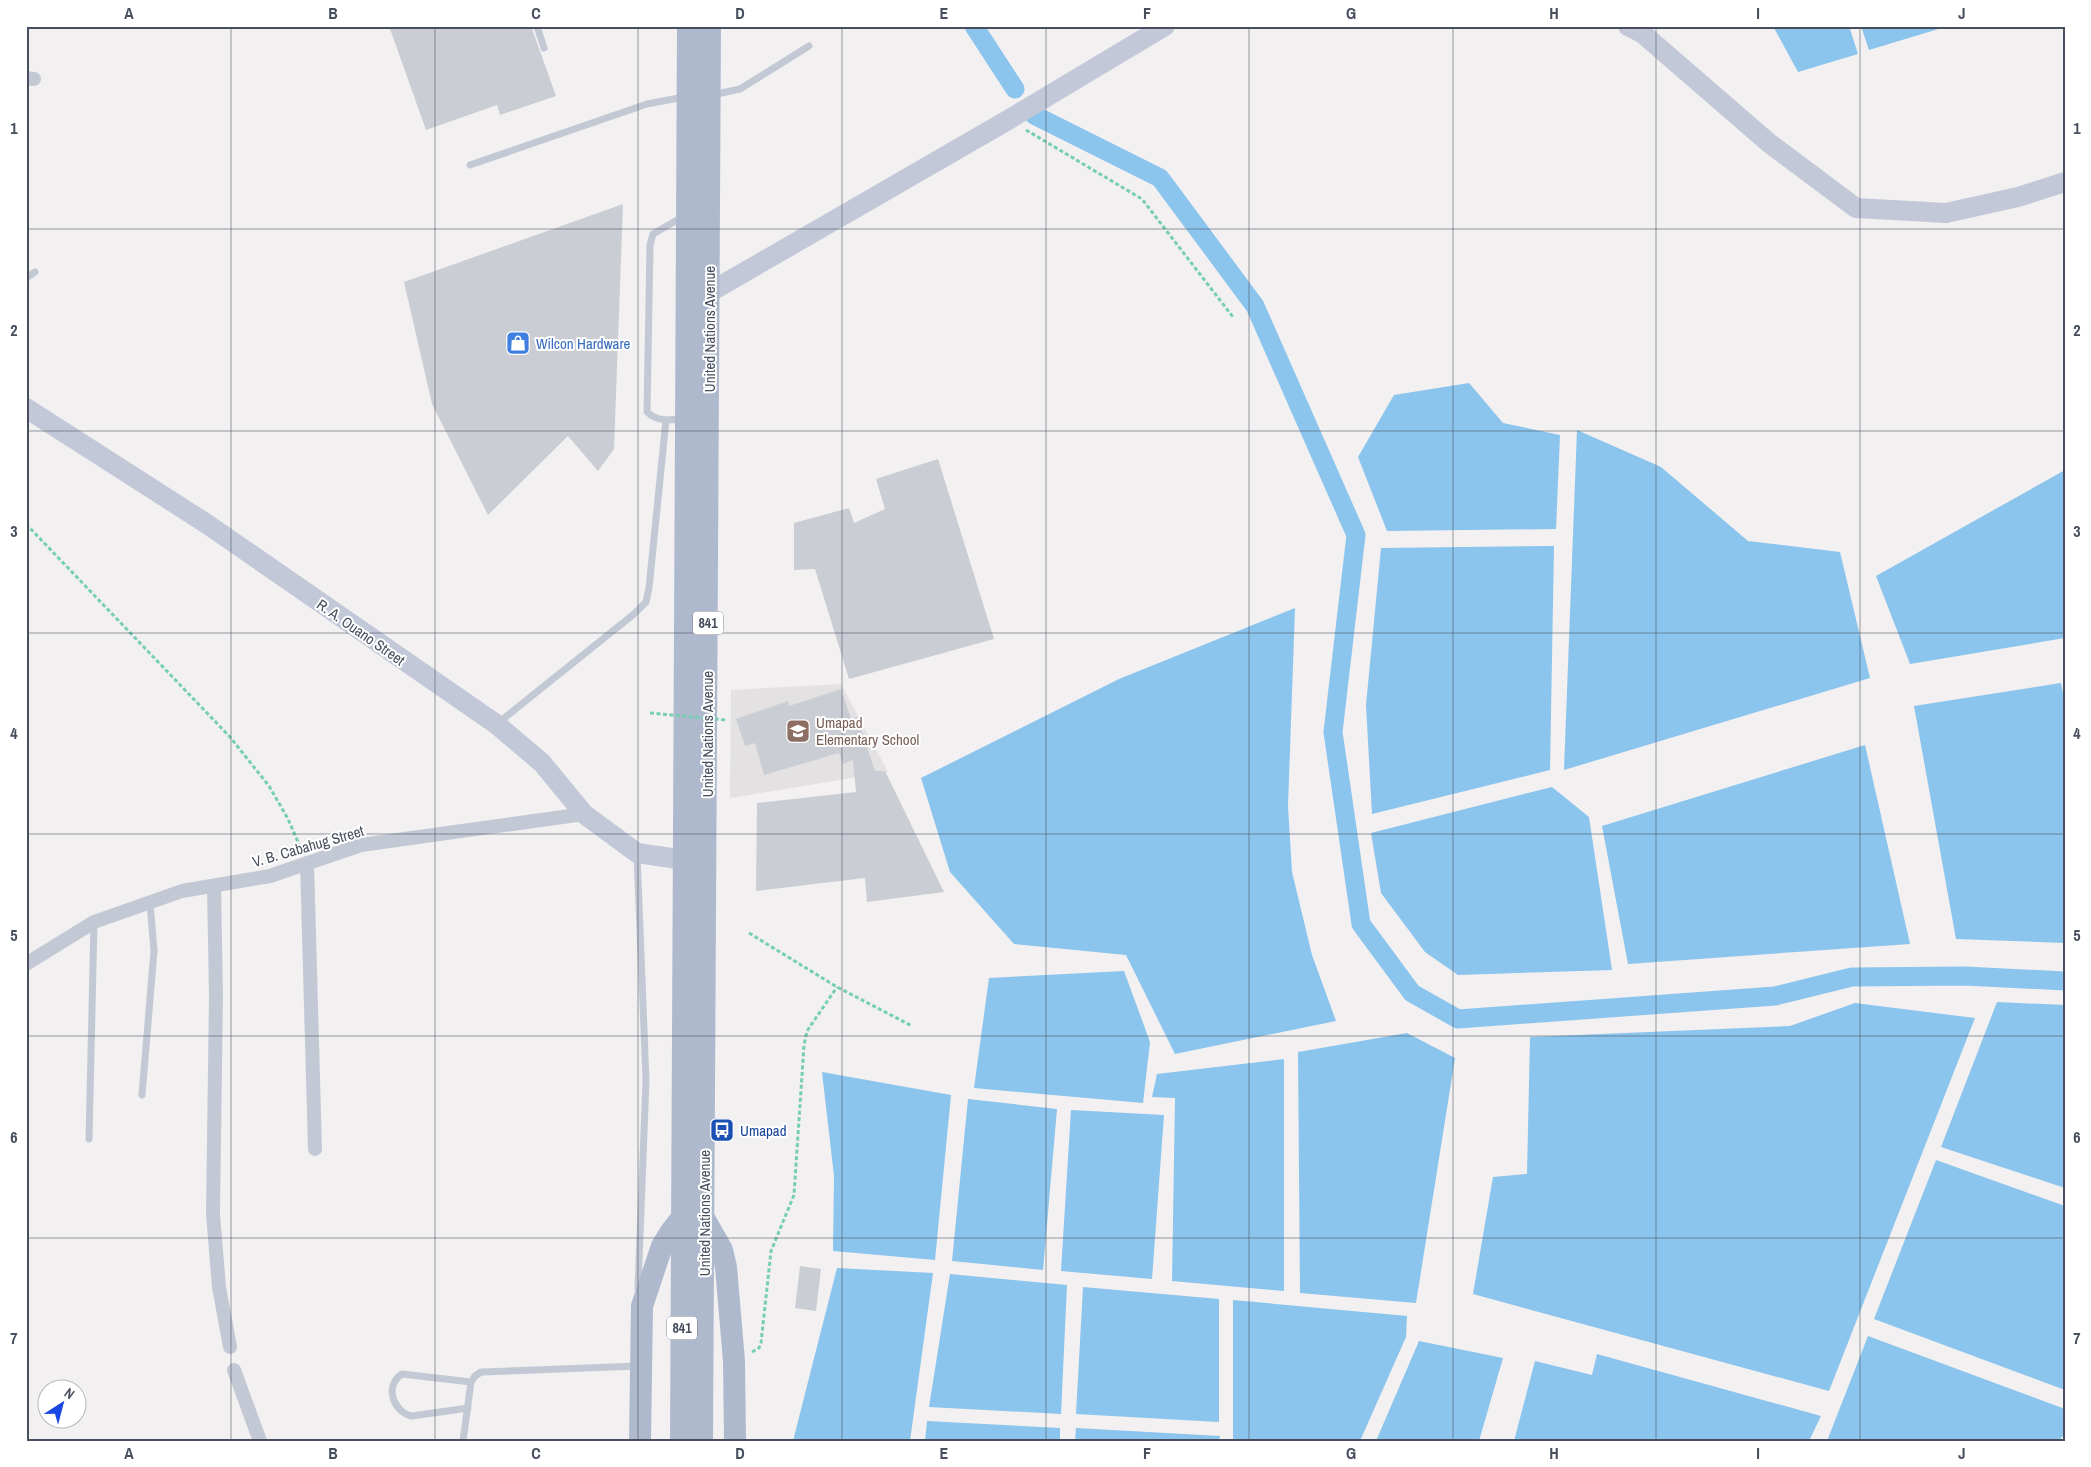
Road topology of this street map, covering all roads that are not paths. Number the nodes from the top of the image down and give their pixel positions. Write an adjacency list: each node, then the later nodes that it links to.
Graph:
1 (538, 26): 7 (lane)
2 (688, 26): 8 (main road, United Nations Avenue / 841)
3 (710, 26): 8 (main road, United Nations Avenue / 841)
4 (1165, 26): 14 (street)
5 (1628, 26): 10 (street)
6 (809, 46): 8 (lane)
7 (544, 48)
8 (700, 96): 9 (lane); 11 (main road, United Nations Avenue / 841); 14 (main road, United Nations Avenue / 841)
9 (470, 165)
10 (2065, 182)
11 (688, 214): 16 (main road, United Nations Avenue / 841); 16 (lane)
12 (35, 272): 13 (lane)
13 (26, 278)
14 (710, 292): 29 (main road, United Nations Avenue / 841)
15 (26, 408): 17 (street, R. A. Ouano Street)
16 (677, 419): 17 (lane); 20 (main road, United Nations Avenue / 841)
17 (496, 724): 18 (street, R. A. Ouano Street)
18 (584, 814): 19 (street, R. A. Ouano Street); 21 (street, V. B. Cabahug Street)
19 (637, 853): 20 (street, R. A. Ouano Street); 30 (lane)
20 (685, 860): 29 (main road, United Nations Avenue / 841)
21 (307, 863): 22 (street, V. B. Cabahug Street); 28 (street)
22 (214, 886): 23 (street, V. B. Cabahug Street); 31 (street)
23 (150, 903): 24 (street, V. B. Cabahug Street); 26 (lane)
24 (94, 922): 25 (street, V. B. Cabahug Street); 27 (lane)
25 (26, 964)
26 (142, 1094)
27 (89, 1139)
28 (315, 1149)
29 (694, 1218): 30 (main road); 39 (main road, United Nations Avenue / 841); 40 (main road, United Nations Avenue / 841); 41 (main road)
30 (642, 1306): 32 (main road)
31 (230, 1347)
32 (640, 1366): 34 (lane); 38 (main road)
33 (234, 1370): 36 (street)
34 (471, 1382): 35 (lane); 35 (lane)
35 (468, 1408): 37 (lane)
36 (260, 1441)
37 (463, 1441)
38 (640, 1441)
39 (681, 1441)
40 (702, 1441)
41 (734, 1441)

